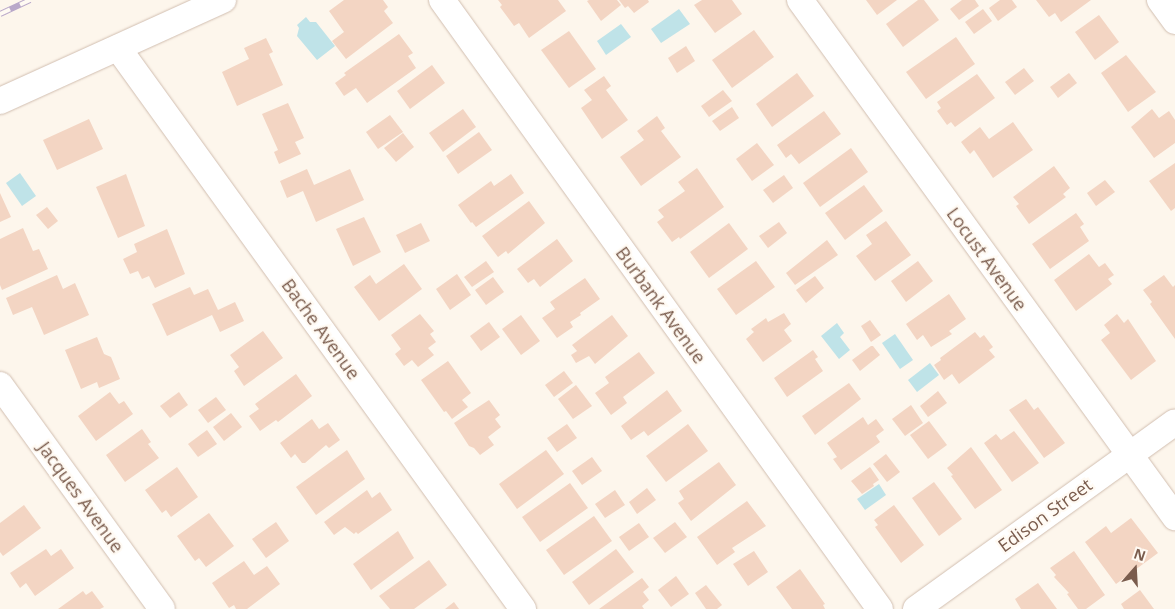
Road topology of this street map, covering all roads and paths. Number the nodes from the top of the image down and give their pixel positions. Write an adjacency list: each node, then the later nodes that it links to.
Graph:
1 (223, 0): 6 (street)
2 (442, 0): 14 (street, Burbank Avenue)
3 (800, 0): 10 (street, Locust Avenue)
4 (1160, 0): 5 (street)
5 (1175, 21)
6 (118, 48): 7 (street); 13 (street, Bache Avenue)
7 (0, 101)
8 (0, 385): 12 (street, Jacques Avenue)
9 (1175, 422): 10 (street, Edison Street)
10 (1129, 454): 11 (street, Locust Avenue); 15 (street, Edison Street)
11 (1175, 517)
12 (162, 609)
13 (523, 609)
14 (880, 609)
15 (916, 609)

